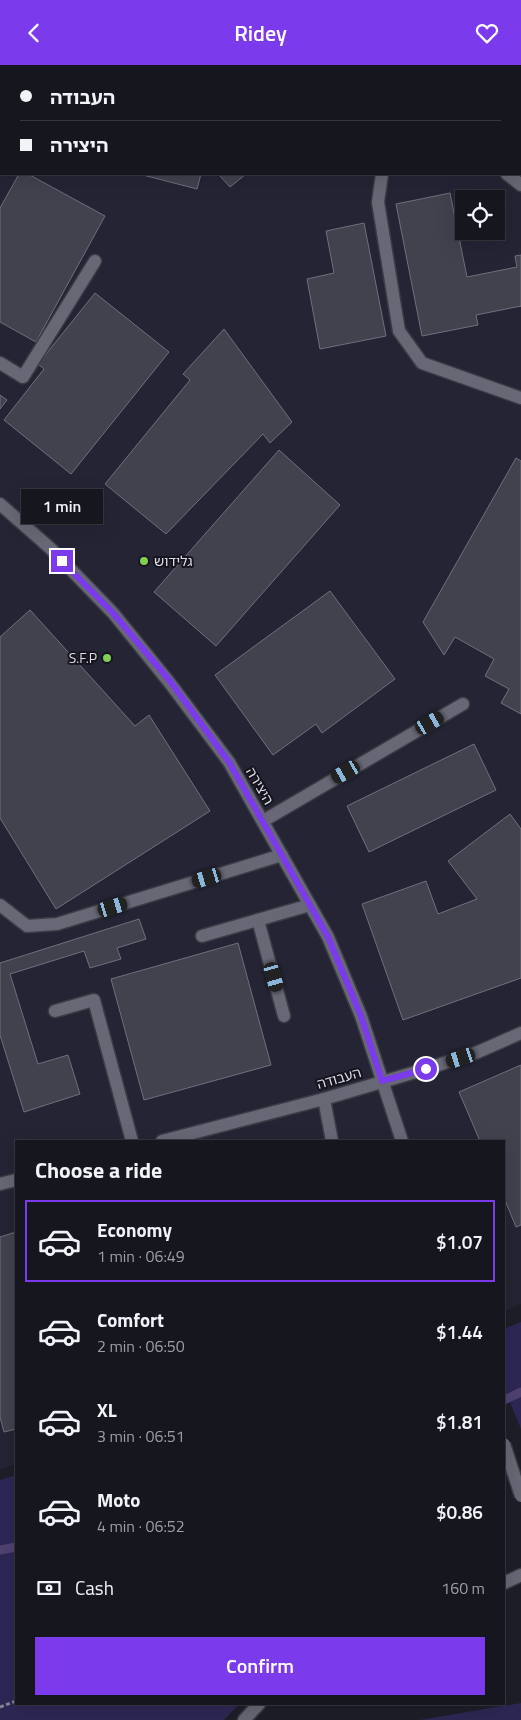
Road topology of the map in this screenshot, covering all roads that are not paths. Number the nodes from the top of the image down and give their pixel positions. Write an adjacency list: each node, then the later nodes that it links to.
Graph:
1 (382, 175): 6 (street)
2 (508, 175): 3 (street)
3 (521, 185)
4 (95, 261): 5 (street)
5 (0, 363)
6 (521, 399)
7 (0, 504): 9 (street, היצירה)
8 (463, 704): 9 (street)
9 (263, 821): 10 (street, היצירה)
10 (282, 855): 11 (street); 12 (street, היצירה)
11 (0, 905)
12 (310, 905): 13 (street); 18 (street, היצירה)
13 (258, 920): 14 (street); 16 (street)
14 (202, 936)
15 (55, 1011): 20 (street)
16 (284, 1015)
17 (521, 1033): 18 (street, העבודה)
18 (382, 1081): 19 (street, העבודה); 23 (street, היצירה)
19 (324, 1099): 21 (street, העבודה); 22 (street)
20 (132, 1140)
21 (166, 1140)
22 (332, 1140)
23 (402, 1140)
24 (15, 1180): 25 (street)
25 (0, 1184)
26 (505, 1447): 27 (street, bridge)
27 (521, 1496)
28 (521, 1575): 29 (street)
29 (505, 1583)
30 (259, 1705): 31 (street)
31 (244, 1720)

